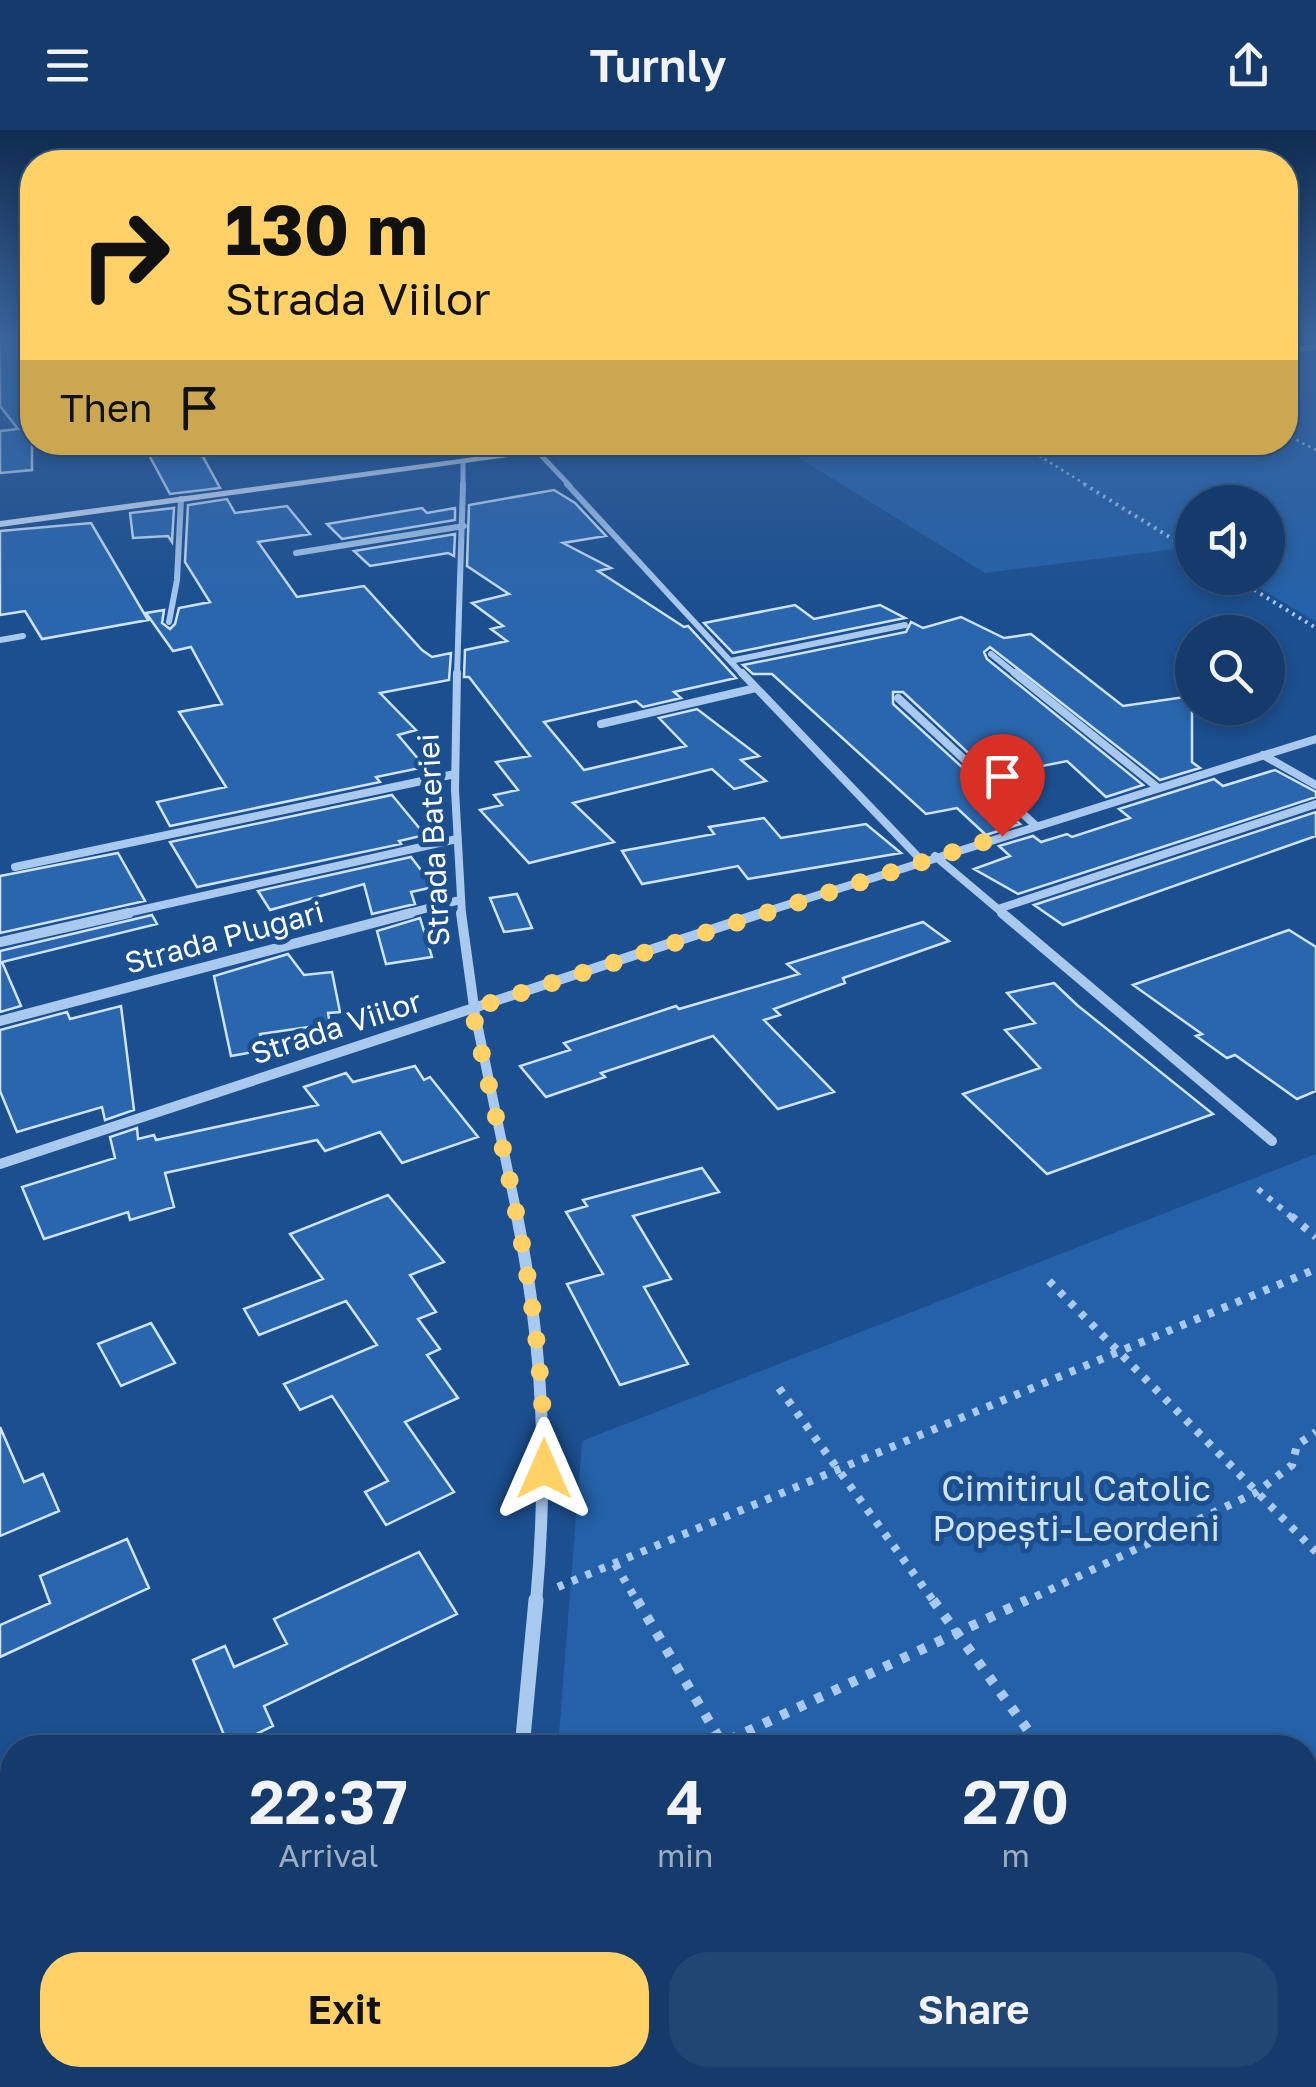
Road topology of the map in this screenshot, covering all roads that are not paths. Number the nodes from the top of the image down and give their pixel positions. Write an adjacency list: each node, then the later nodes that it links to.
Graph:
1 (513, 455): 3 (street)
2 (541, 455): 13 (street)
3 (463, 461): 4 (street); 6 (street, Strada Bateriei)
4 (180, 500): 5 (street); 8 (street)
5 (0, 524)
6 (464, 526): 7 (street); 19 (street, Strada Bateriei)
7 (296, 553)
8 (169, 622)
9 (904, 625): 13 (street)
10 (22, 636): 11 (street)
11 (0, 640)
12 (991, 654): 21 (street)
13 (730, 661): 14 (street)
14 (756, 688): 16 (street); 26 (street)
15 (898, 698): 23 (street)
16 (600, 724)
17 (1316, 739): 18 (street, Strada Viilor)
18 (1263, 755): 20 (street); 21 (street, Strada Viilor)
19 (454, 774): 24 (street, Strada Bateriei); 27 (street)
20 (1316, 785)
21 (1156, 787): 23 (street, Strada Viilor)
22 (1316, 804): 29 (street)
23 (1035, 825): 25 (street, Strada Viilor)
24 (456, 839): 28 (street, Strada Bateriei); 30 (street)
25 (935, 856): 26 (street, Strada Viilor); 29 (street)
26 (922, 861): 31 (street, Strada Viilor)
27 (14, 867)
28 (460, 900): 31 (street, Strada Bateriei); 32 (street, Strada Plugari)
29 (998, 909): 33 (street)
30 (0, 942)
31 (472, 1009): 34 (street, Strada Viilor); 35 (street, Strada Bateriei)
32 (0, 1022)
33 (1272, 1141)
34 (0, 1164)
35 (523, 1735)

